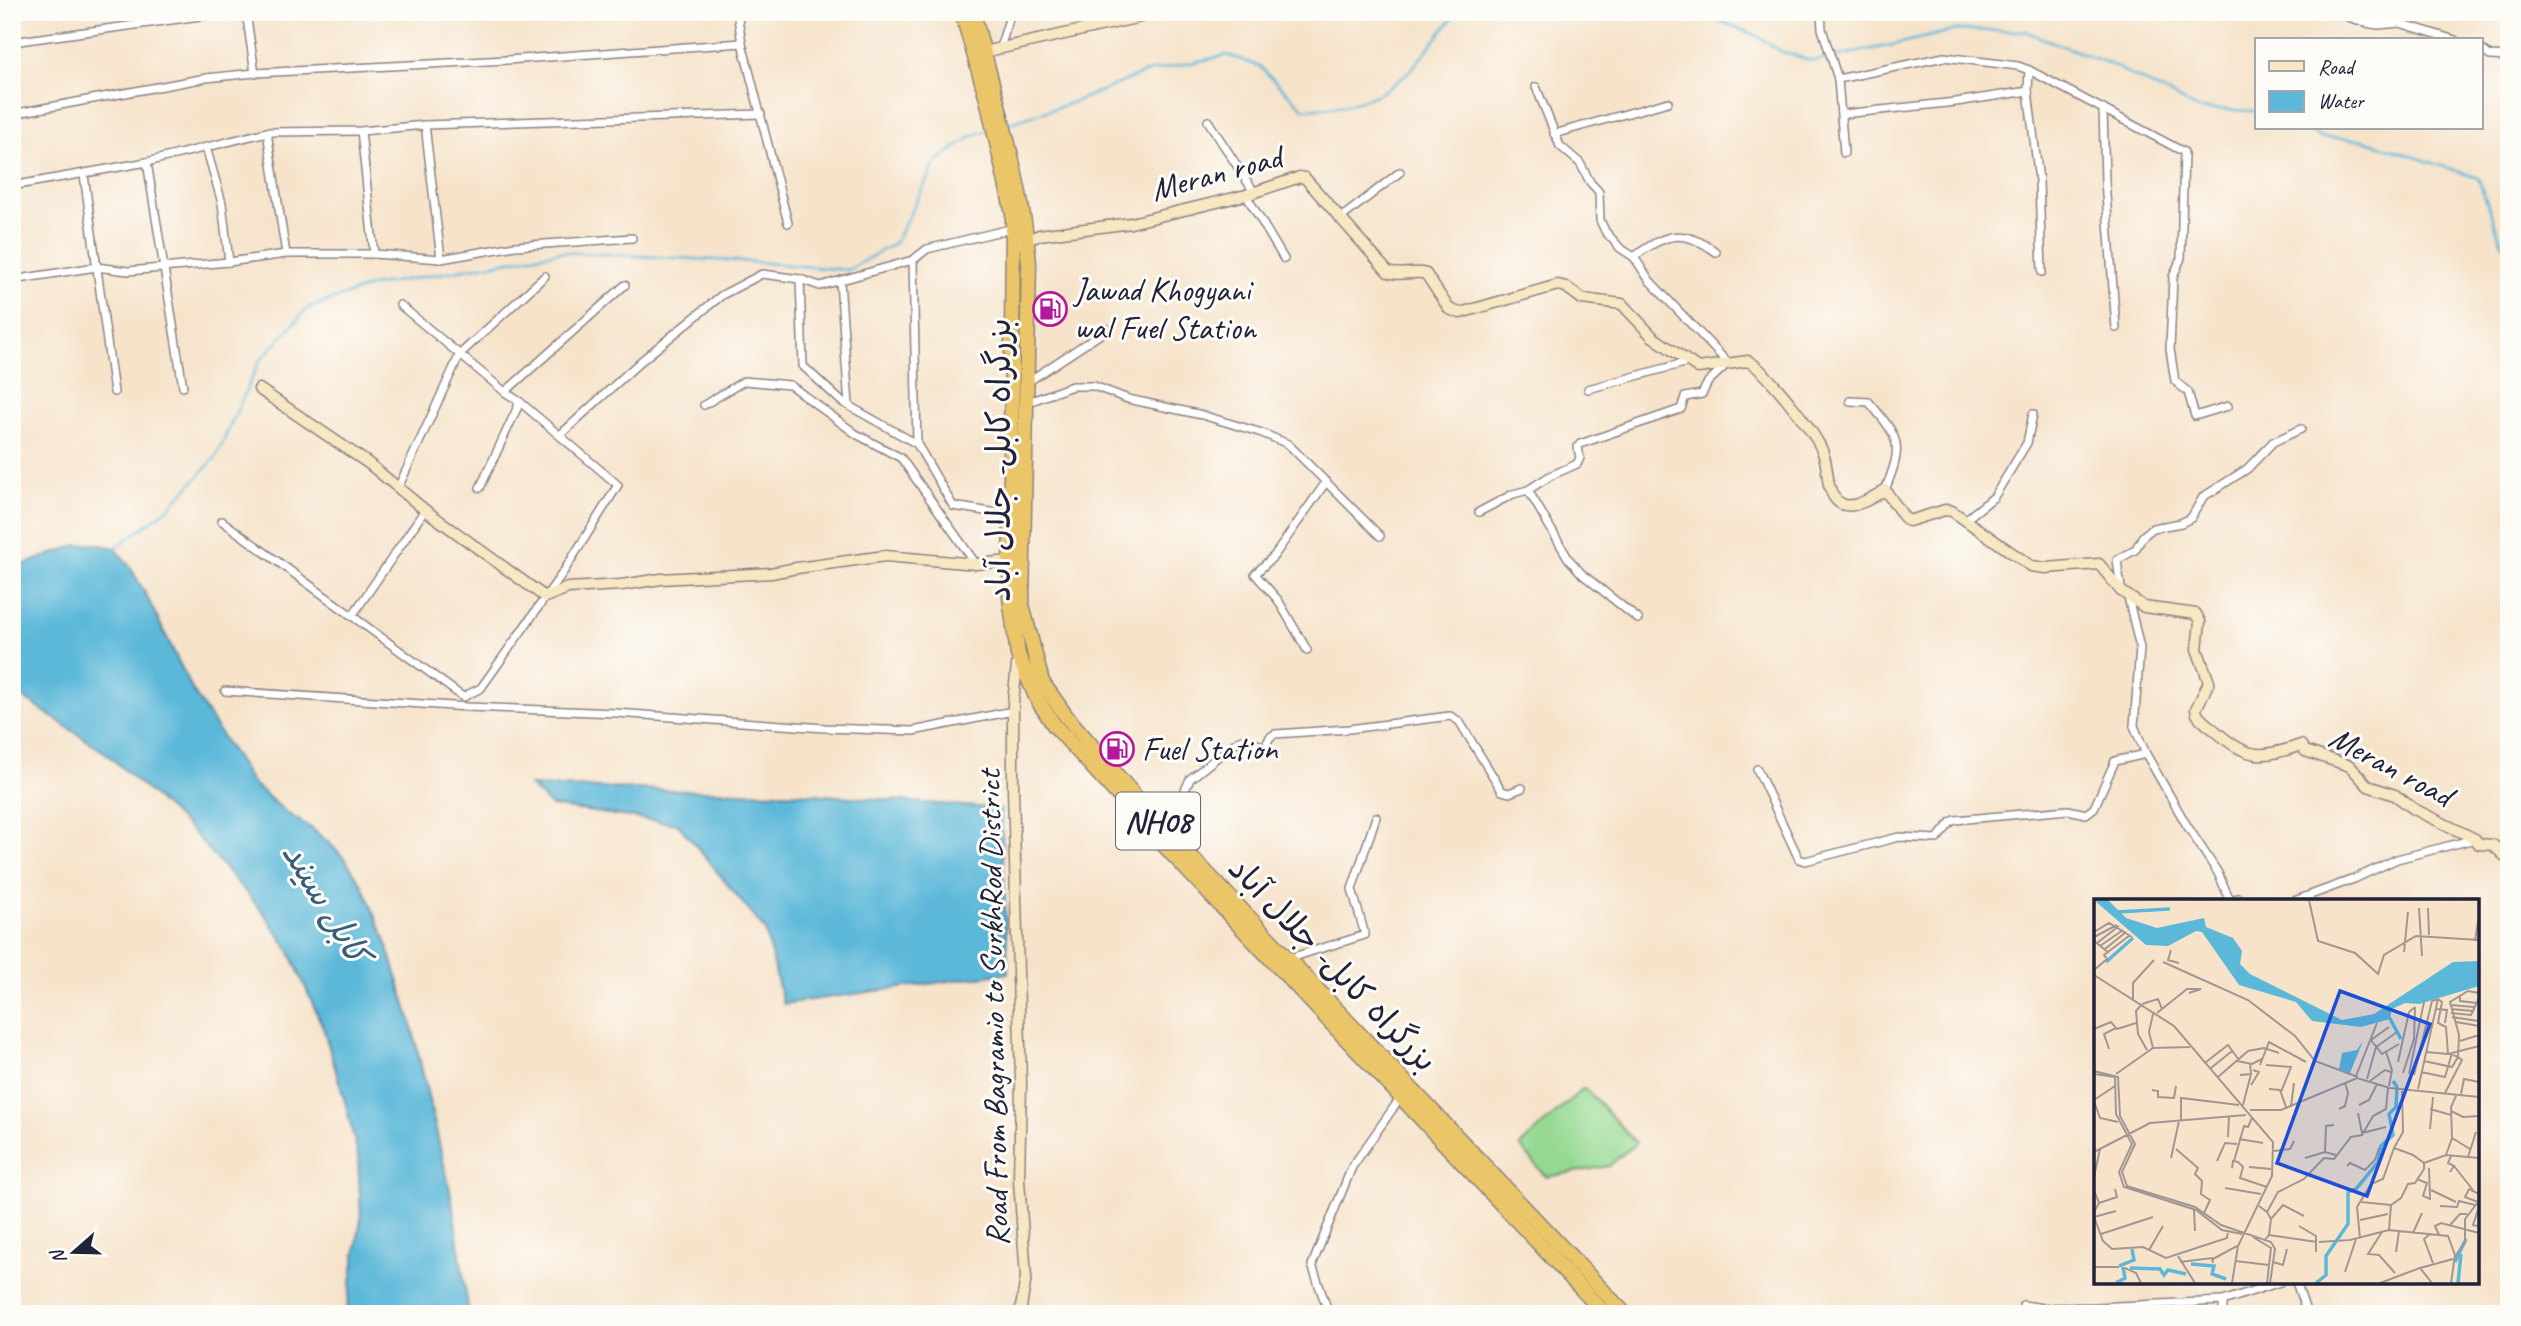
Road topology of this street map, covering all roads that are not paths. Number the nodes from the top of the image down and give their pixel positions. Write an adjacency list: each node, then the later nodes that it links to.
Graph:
1 (229, 12): 11 (street)
2 (246, 12): 18 (street)
3 (737, 12): 12 (street)
4 (961, 12): 15 (highway, بزرگراه کابل- جلال آباد / NH08)
5 (973, 12): 15 (highway, بزرگراه کابل- جلال آباد / NH08)
6 (1008, 12): 13 (street)
7 (1163, 12): 13 (street)
8 (1821, 12): 19 (street)
9 (2343, 12): 10 (street)
10 (2449, 38)
11 (12, 42)
12 (742, 43): 18 (street); 25 (street)
13 (1000, 48): 15 (street)
14 (2482, 50): 16 (street)
15 (978, 53): 38 (highway, بزرگراه کابل- جلال آباد / NH08)
16 (2509, 57)
17 (2029, 70): 19 (street); 21 (street); 23 (street)
18 (255, 73): 24 (street)
19 (1839, 79): 26 (street)
20 (1536, 88): 31 (street)
21 (2028, 91): 26 (street); 55 (street)
22 (1668, 102): 31 (street)
23 (2103, 109): 62 (street); 78 (street)
24 (12, 114)
25 (761, 114): 28 (street); 41 (street)
26 (1843, 114): 33 (street)
27 (1208, 121): 39 (street)
28 (425, 125): 29 (street); 49 (street)
29 (360, 131): 30 (street); 47 (street)
30 (267, 132): 32 (street); 46 (street)
31 (1554, 134): 48 (street)
32 (206, 147): 34 (street); 52 (street)
33 (1844, 153)
34 (147, 162): 36 (street); 54 (street)
35 (1400, 172): 40 (street)
36 (84, 175): 37 (street); 53 (street)
37 (12, 186)
38 (1014, 189): 42 (highway, بزرگراه کابل- جلال آباد / NH08); 44 (highway, بزرگراه کابل- جلال آباد / NH08)
39 (1250, 194): 40 (street, Meran road); 44 (street, Meran road); 50 (street)
40 (1341, 218): 65 (street, Meran road)
41 (788, 223)
42 (1014, 228): 44 (highway, بزرگراه کابل- جلال آباد / NH08); 51 (street)
43 (632, 238): 49 (street)
44 (1021, 243): 67 (highway, بزرگراه کابل- جلال آباد / NH08); 73 (highway, بزرگراه کابل- جلال آباد / NH08)
45 (1716, 252): 48 (street)
46 (286, 254): 47 (street); 52 (street)
47 (374, 254): 49 (street)
48 (1634, 257): 66 (street)
49 (441, 259)
50 (1284, 259)
51 (913, 260): 59 (street); 82 (street)
52 (229, 262): 54 (street)
53 (96, 267): 54 (street); 58 (street); 72 (street)
54 (163, 269): 68 (street)
55 (2042, 272)
56 (545, 276): 64 (street)
57 (800, 279): 59 (street); 77 (street); 81 (street)
58 (12, 280)
59 (840, 281): 77 (street)
60 (625, 285): 71 (street)
61 (400, 305): 64 (street)
62 (2116, 328)
63 (1108, 330): 67 (street)
64 (460, 355): 71 (street); 84 (street)
65 (1688, 362): 66 (street); 70 (street)
66 (1728, 363): 86 (street); 87 (street)
67 (1027, 383): 73 (highway, بزرگراه کابل- جلال آباد / NH08)
68 (183, 387)
69 (259, 389): 84 (street)
70 (1588, 389)
71 (505, 391): 75 (street)
72 (114, 392)
73 (1016, 401): 83 (street); 90 (highway, بزرگراه کابل- جلال آباد / NH08); 107 (highway, بزرگراه کابل- جلال آباد / NH08)
74 (1850, 401): 87 (street)
75 (520, 402): 81 (street); 85 (street)
76 (704, 405): 95 (street)
77 (849, 405): 82 (street)
78 (2228, 405)
79 (2033, 414): 91 (street)
80 (2301, 429): 96 (street)
81 (560, 435): 97 (street)
82 (917, 444): 90 (street)
83 (1326, 482): 93 (street); 100 (street)
84 (398, 488): 88 (street)
85 (480, 488)
86 (1528, 490): 89 (street); 99 (street)
87 (1885, 490): 91 (street, Meran road)
88 (425, 510): 97 (street); 98 (street)
89 (1479, 512)
90 (1011, 515): 94 (highway, بزرگراه کابل- جلال آباد / NH08)
91 (1965, 520): 96 (street, Meran road)
92 (222, 521): 98 (street)
93 (1380, 536)
94 (1010, 561): 95 (street); 101 (highway, بزرگراه کابل- جلال آباد / NH08)
95 (976, 564): 97 (street)
96 (2124, 593): 105 (street); 111 (street, Meran road)
97 (545, 597): 98 (street)
98 (352, 616)
99 (1637, 619)
100 (1307, 650)
101 (1018, 655): 103 (highway, بزرگراه کابل- جلال آباد / NH08); 104 (street, Road From Bagramio to SurkhRod District)
102 (225, 691): 104 (street)
103 (1037, 699): 104 (street); 107 (highway, بزرگراه کابل- جلال آباد / NH08)
104 (1013, 706): 124 (street, Road From Bagramio to SurkhRod District)
105 (2146, 754): 106 (street); 113 (street)
106 (1757, 769)
107 (1108, 774): 110 (highway, بزرگراه کابل- جلال آباد / NH08); 116 (highway, بزرگراه کابل- جلال آباد / NH08)
108 (1522, 788): 110 (street)
109 (1376, 817): 115 (street)
110 (1167, 830): 115 (highway, بزرگراه کابل- جلال آباد / NH08)
111 (2475, 839): 112 (street, Meran road); 114 (street)
112 (2509, 860)
113 (2230, 899)
114 (2299, 899)
115 (1290, 958): 116 (highway, بزرگراه کابل- جلال آباد / NH08)
116 (1308, 988): 117 (highway, بزرگراه کابل- جلال آباد / NH08)
117 (1411, 1100): 118 (highway, بزرگراه کابل- جلال آباد / NH08); 125 (street)
118 (1505, 1199): 126 (highway, بزرگراه کابل- جلال آباد / NH08); 127 (highway, بزرگراه کابل- جلال آباد / NH08)
119 (2274, 1284): 121 (street)
120 (2297, 1284): 129 (street)
121 (2223, 1301): 123 (street); 128 (street)
122 (2023, 1305): 123 (street)
123 (2095, 1310)
124 (1020, 1314)
125 (1329, 1314)
126 (1605, 1314)
127 (1625, 1314)
128 (2223, 1314)
129 (2307, 1314)

